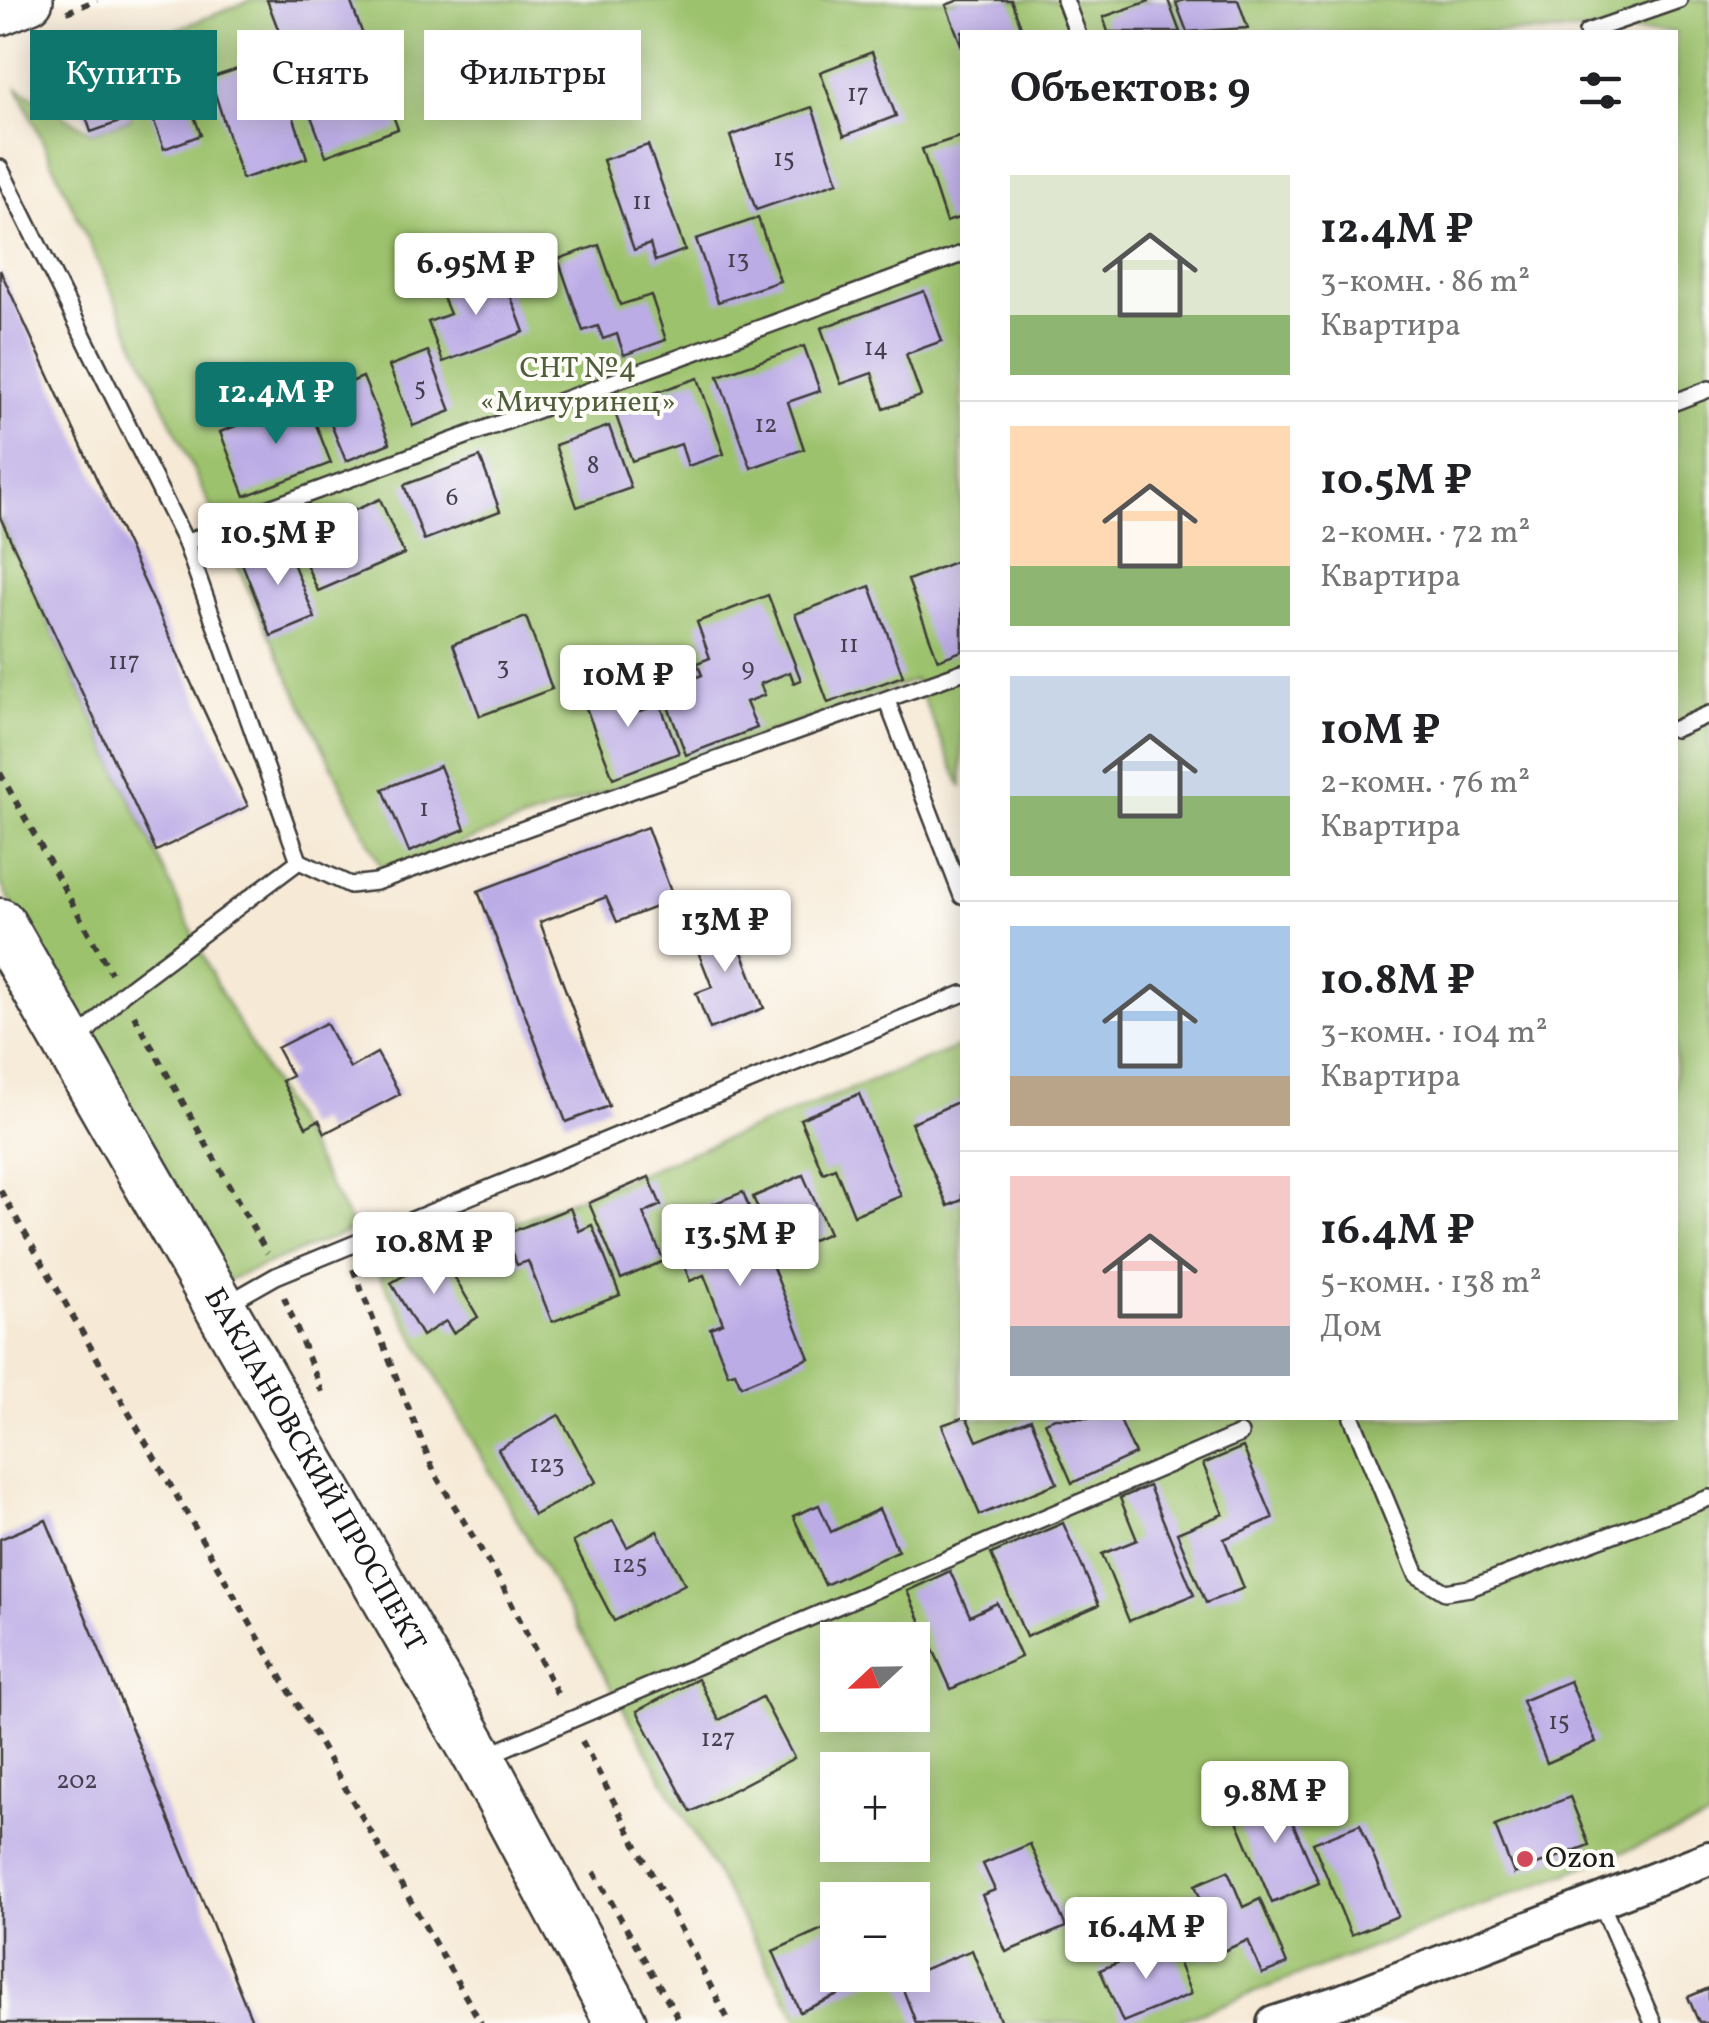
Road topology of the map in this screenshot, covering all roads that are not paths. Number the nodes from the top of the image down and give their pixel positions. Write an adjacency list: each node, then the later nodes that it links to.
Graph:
1 (30, 0): 4 (main road)
2 (1065, 0): 5 (lane)
3 (1680, 0): 6 (lane)
4 (0, 12)
5 (1076, 30)
6 (1593, 30)
7 (0, 168): 11 (lane)
8 (960, 255): 11 (lane)
9 (1709, 389): 10 (lane)
10 (1678, 401)
11 (186, 543): 16 (lane)
12 (960, 673): 13 (lane)
13 (887, 701): 16 (lane); 17 (lane)
14 (1709, 714): 15 (lane)
15 (1678, 727)
16 (299, 861): 21 (lane)
17 (960, 891)
18 (0, 924): 21 (main road, БАКЛАНОВСКИЙ ПРОСПЕКТ)
19 (0, 982): 29 (main road, БАКЛАНОВСКИЙ ПРОСПЕКТ)
20 (960, 995): 22 (lane)
21 (70, 1048): 22 (main road, БАКЛАНОВСКИЙ ПРОСПЕКТ)
22 (221, 1306): 26 (main road, БАКЛАНОВСКИЙ ПРОСПЕКТ)
23 (1353, 1420): 25 (lane)
24 (1240, 1434): 26 (lane)
25 (1709, 1498)
26 (480, 1759): 30 (main road, БАКЛАНОВСКИЙ ПРОСПЕКТ)
27 (1709, 1858): 28 (street)
28 (1600, 1901): 31 (street); 32 (lane)
29 (590, 2023)
30 (621, 2023)
31 (1274, 2023)
32 (1652, 2023)

